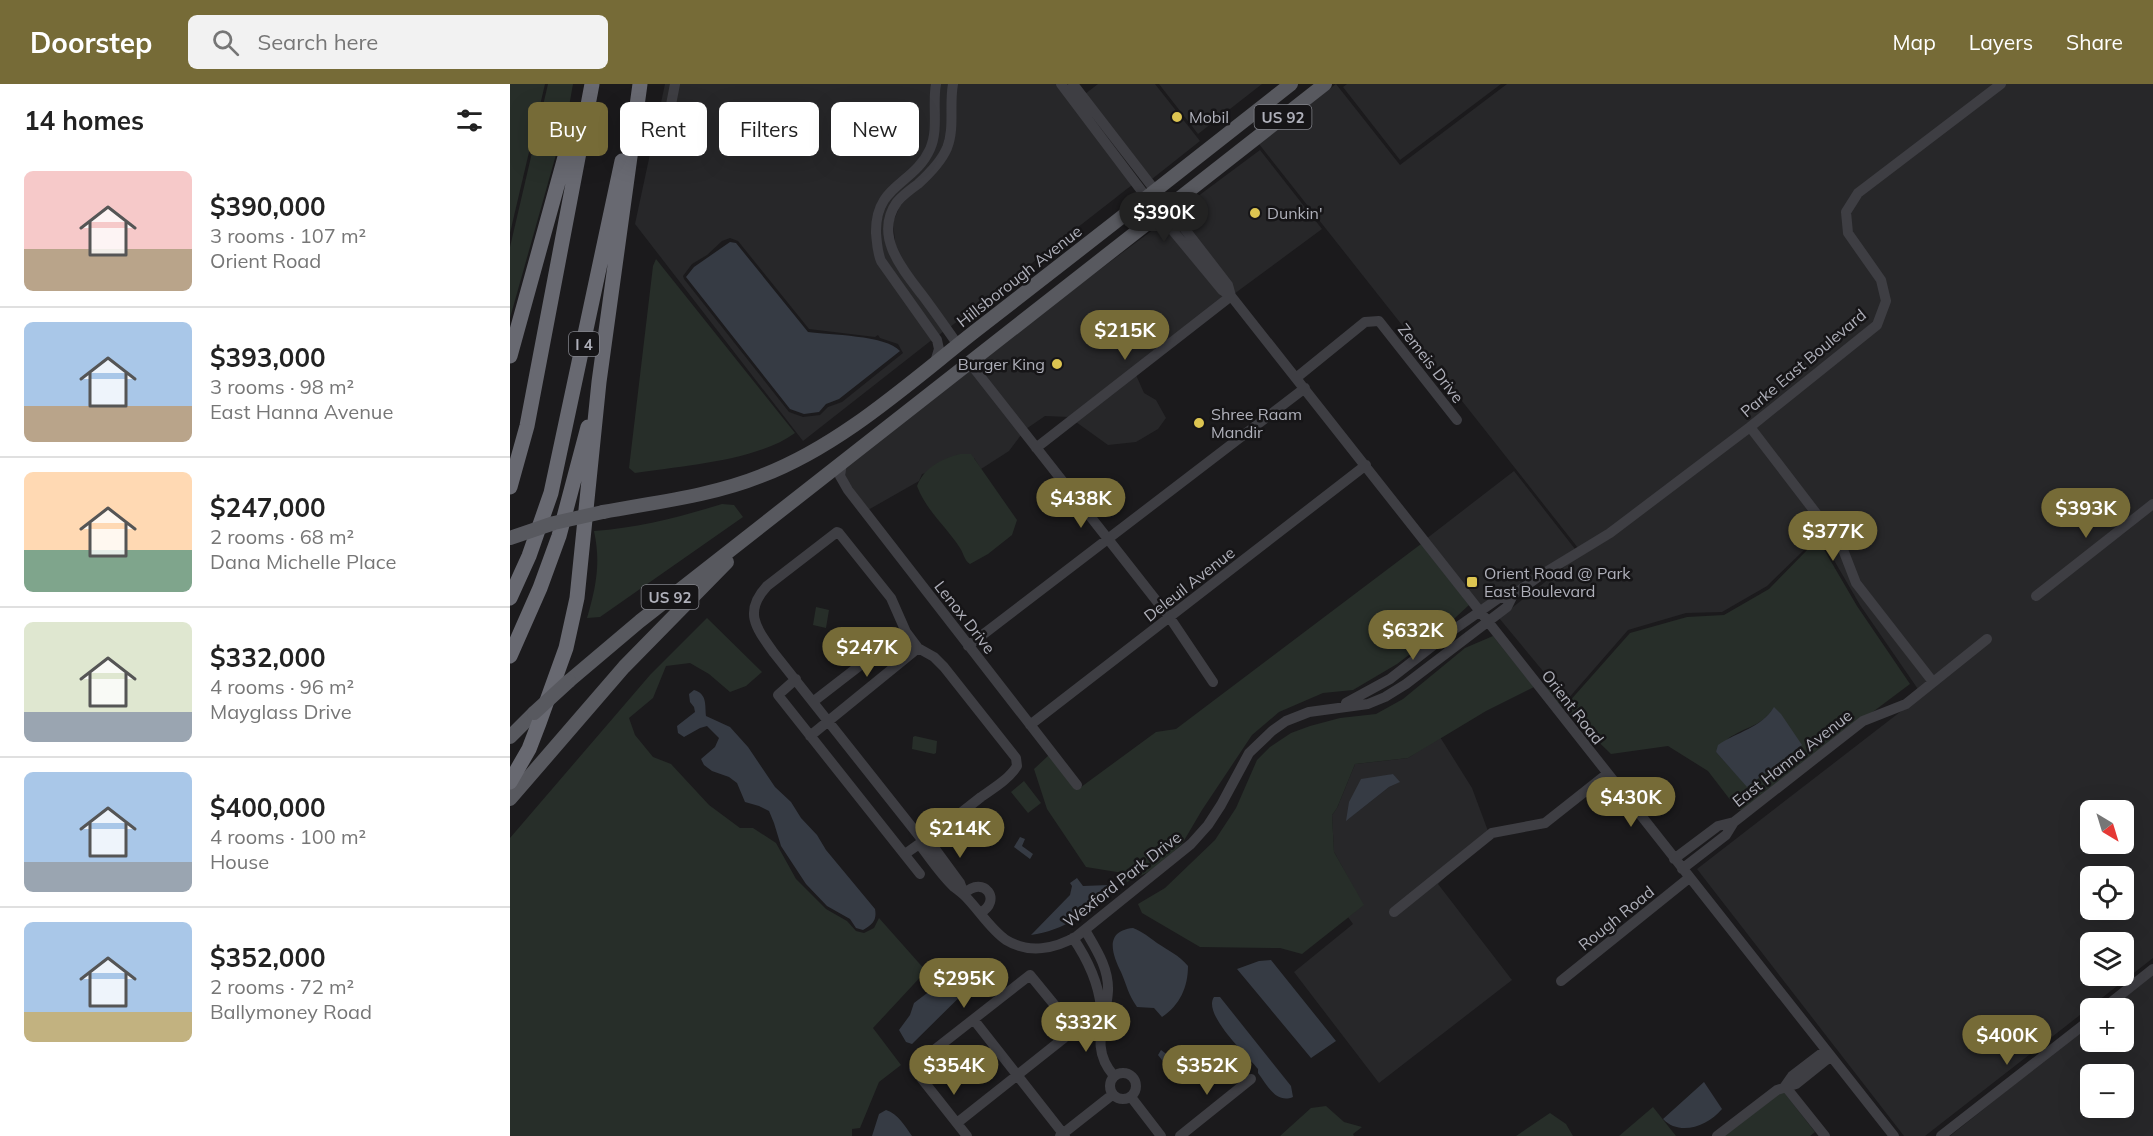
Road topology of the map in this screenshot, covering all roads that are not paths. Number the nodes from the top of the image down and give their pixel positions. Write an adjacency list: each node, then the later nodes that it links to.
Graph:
1 (585, 84): 17 (highway)
2 (592, 84): 32 (highway, I 4)
3 (639, 84): 24 (highway); 39 (highway, I 4)
4 (675, 84): 12 (street)
5 (936, 84): 21 (street)
6 (953, 84): 19 (street)
7 (1061, 84): 13 (street, Orient Road)
8 (1073, 84): 13 (street, Orient Road)
9 (1291, 84): 13 (main road, US 92)
10 (1325, 84): 14 (main road, US 92)
11 (2001, 84): 28 (street, Parke East Boulevard)
12 (672, 102)
13 (1151, 193): 14 (street, Orient Road); 15 (main road, Hillsborough Avenue / US 92)
14 (1164, 210): 16 (street, Orient Road); 22 (main road, US 92)
15 (1031, 288): 19 (main road, Hillsborough Avenue / US 92); 22 (main road)
16 (1231, 296): 23 (street, Orient Road); 29 (street)
17 (525, 303): 18 (highway); 20 (highway)
18 (510, 341)
19 (958, 345): 21 (main road, US 92); 26 (main road)
20 (510, 356)
21 (935, 362): 35 (main road, US 92, bridge)
22 (969, 362): 26 (main road, US 92); 29 (street)
23 (1296, 378): 25 (street, Orient Road); 27 (street, Zemeis Drive)
24 (599, 382): 47 (highway); 58 (highway)
25 (1305, 388): 31 (street, Orient Road); 36 (street)
26 (899, 418): 30 (main road, US 92)
27 (1457, 420)
28 (1750, 428): 37 (street, Parke East Boulevard); 50 (street)
29 (1036, 448): 36 (street)
30 (842, 463): 34 (main road, US 92); 45 (street, Lenox Drive)
31 (1365, 465): 40 (street, Orient Road); 41 (street, Deleuil Avenue)
32 (510, 487)
33 (2153, 504): 38 (street)
34 (773, 516): 56 (main road, US 92, bridge); 60 (main road)
35 (510, 538)
36 (1108, 540): 41 (street); 45 (street)
37 (1513, 595): 40 (street, Parke East Boulevard); 42 (street, Parke East Boulevard)
38 (2036, 596)
39 (510, 598)
40 (1479, 612): 42 (street, Orient Road); 52 (street, Wexford Park Drive)
41 (1170, 618): 49 (street); 54 (street, Deleuil Avenue)
42 (1487, 623): 52 (street, Wexford Park Drive); 57 (street, Orient Road)
43 (906, 633): 46 (street); 48 (street, Wexford Park Drive); 51 (street)
44 (1987, 639): 50 (street, East Hanna Avenue)
45 (968, 646): 54 (street, Lenox Drive)
46 (918, 648): 53 (street); 62 (street)
47 (510, 656)
48 (796, 679): 51 (street, Wexford Park Drive); 55 (street)
49 (1213, 682)
50 (1933, 682): 61 (street, East Hanna Avenue)
51 (814, 701): 53 (street, Wexford Park Drive)
52 (1341, 706): 70 (street, Wexford Park Drive)
53 (829, 721): 55 (street); 62 (street, Wexford Park Drive)
54 (1030, 725): 59 (street, Lenox Drive)
55 (810, 736): 63 (street)
56 (510, 737)
57 (1607, 774): 64 (street, Orient Road); 68 (street)
58 (510, 782)
59 (1077, 785)
60 (510, 799)
61 (1734, 822): 64 (street, East Hanna Avenue); 66 (street, East Hanna Avenue)
62 (923, 841): 63 (street); 67 (street, Wexford Park Drive)
63 (905, 854): 65 (street)
64 (1674, 859): 66 (street, Orient Road)
65 (920, 874)
66 (1686, 874): 73 (street, Rough Road); 78 (street, Orient Road)
67 (964, 894): 69 (street, Wexford Park Drive); 69 (street)
68 (1394, 912)
69 (980, 913): 71 (street, Wexford Park Drive)
70 (1085, 930): 71 (street, Wexford Park Drive); 75 (street)
71 (1073, 938): 75 (street)
72 (2153, 969): 74 (street)
73 (1561, 981)
74 (2117, 998)
75 (1102, 1017): 80 (street)
76 (974, 1020): 79 (street); 79 (street); 85 (street)
77 (2080, 1028): 93 (street)
78 (1828, 1053): 82 (street); 92 (street, Orient Road)
79 (1017, 1075): 85 (street); 86 (street)
80 (1114, 1076): 83 (street); 84 (street)
81 (1251, 1079): 89 (street)
82 (1785, 1086): 90 (street); 91 (street)
83 (1112, 1095): 84 (street); 86 (street)
84 (1131, 1097): 88 (street)
85 (957, 1123): 87 (street)
86 (1062, 1135)
87 (967, 1136)
88 (1161, 1136)
89 (1180, 1136)
90 (1717, 1136)
91 (1825, 1136)
92 (1894, 1136)
93 (1941, 1136)

